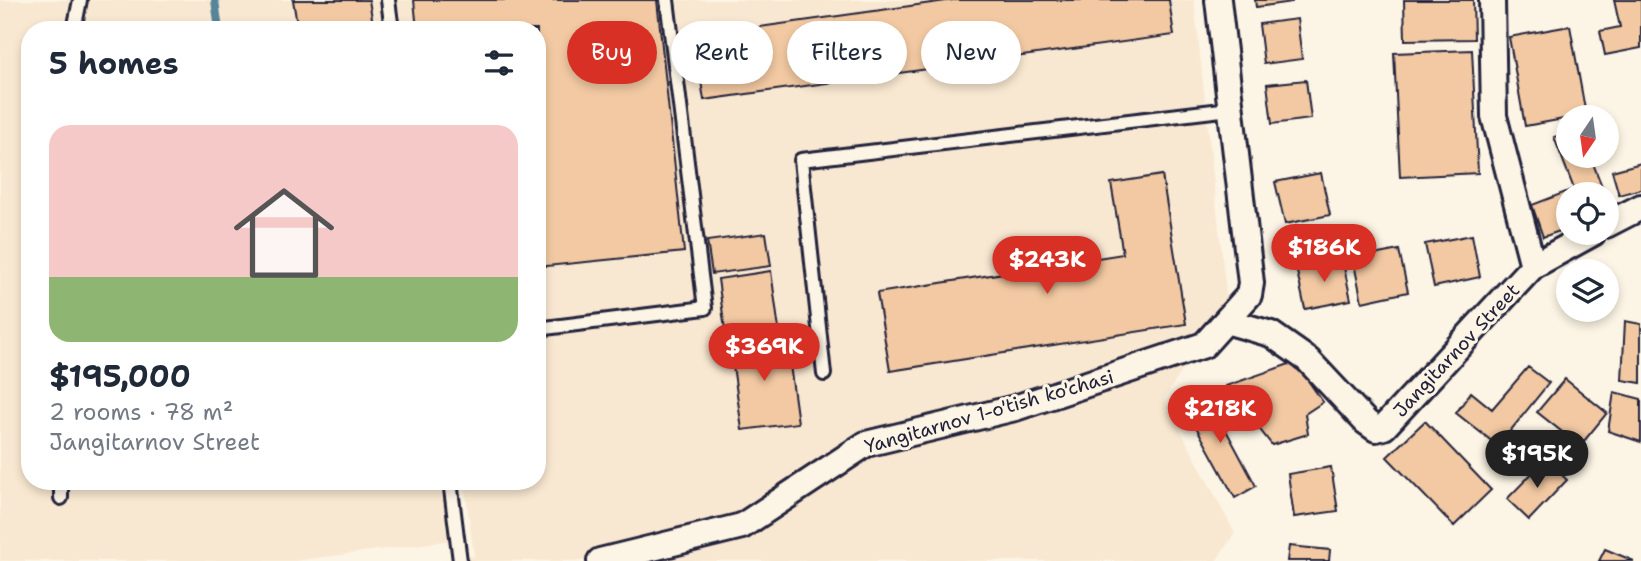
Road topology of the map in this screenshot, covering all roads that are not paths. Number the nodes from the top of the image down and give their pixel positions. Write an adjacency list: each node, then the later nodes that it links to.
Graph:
1 (80, 0): 6 (lane)
2 (388, 0): 7 (lane)
3 (667, 0): 14 (lane)
4 (1218, 0): 8 (street, Yangitarnov 1-o'tish ko'chasi)
5 (1492, 0): 12 (street, Jangitarnov Street)
6 (76, 21)
7 (391, 21)
8 (1230, 109): 13 (street, Yangitarnov 1-o'tish ko'chasi); 15 (lane)
9 (1638, 213): 10 (street)
10 (1619, 220)
11 (1571, 245): 12 (street, Jangitarnov Street)
12 (1533, 266): 13 (street, Jangitarnov Street)
13 (1226, 321): 20 (street, Yangitarnov 1-o'tish ko'chasi)
14 (546, 328)
15 (824, 374)
16 (61, 490): 18 (lane)
17 (451, 490): 19 (lane)
18 (61, 498)
19 (460, 561)
20 (600, 561)

